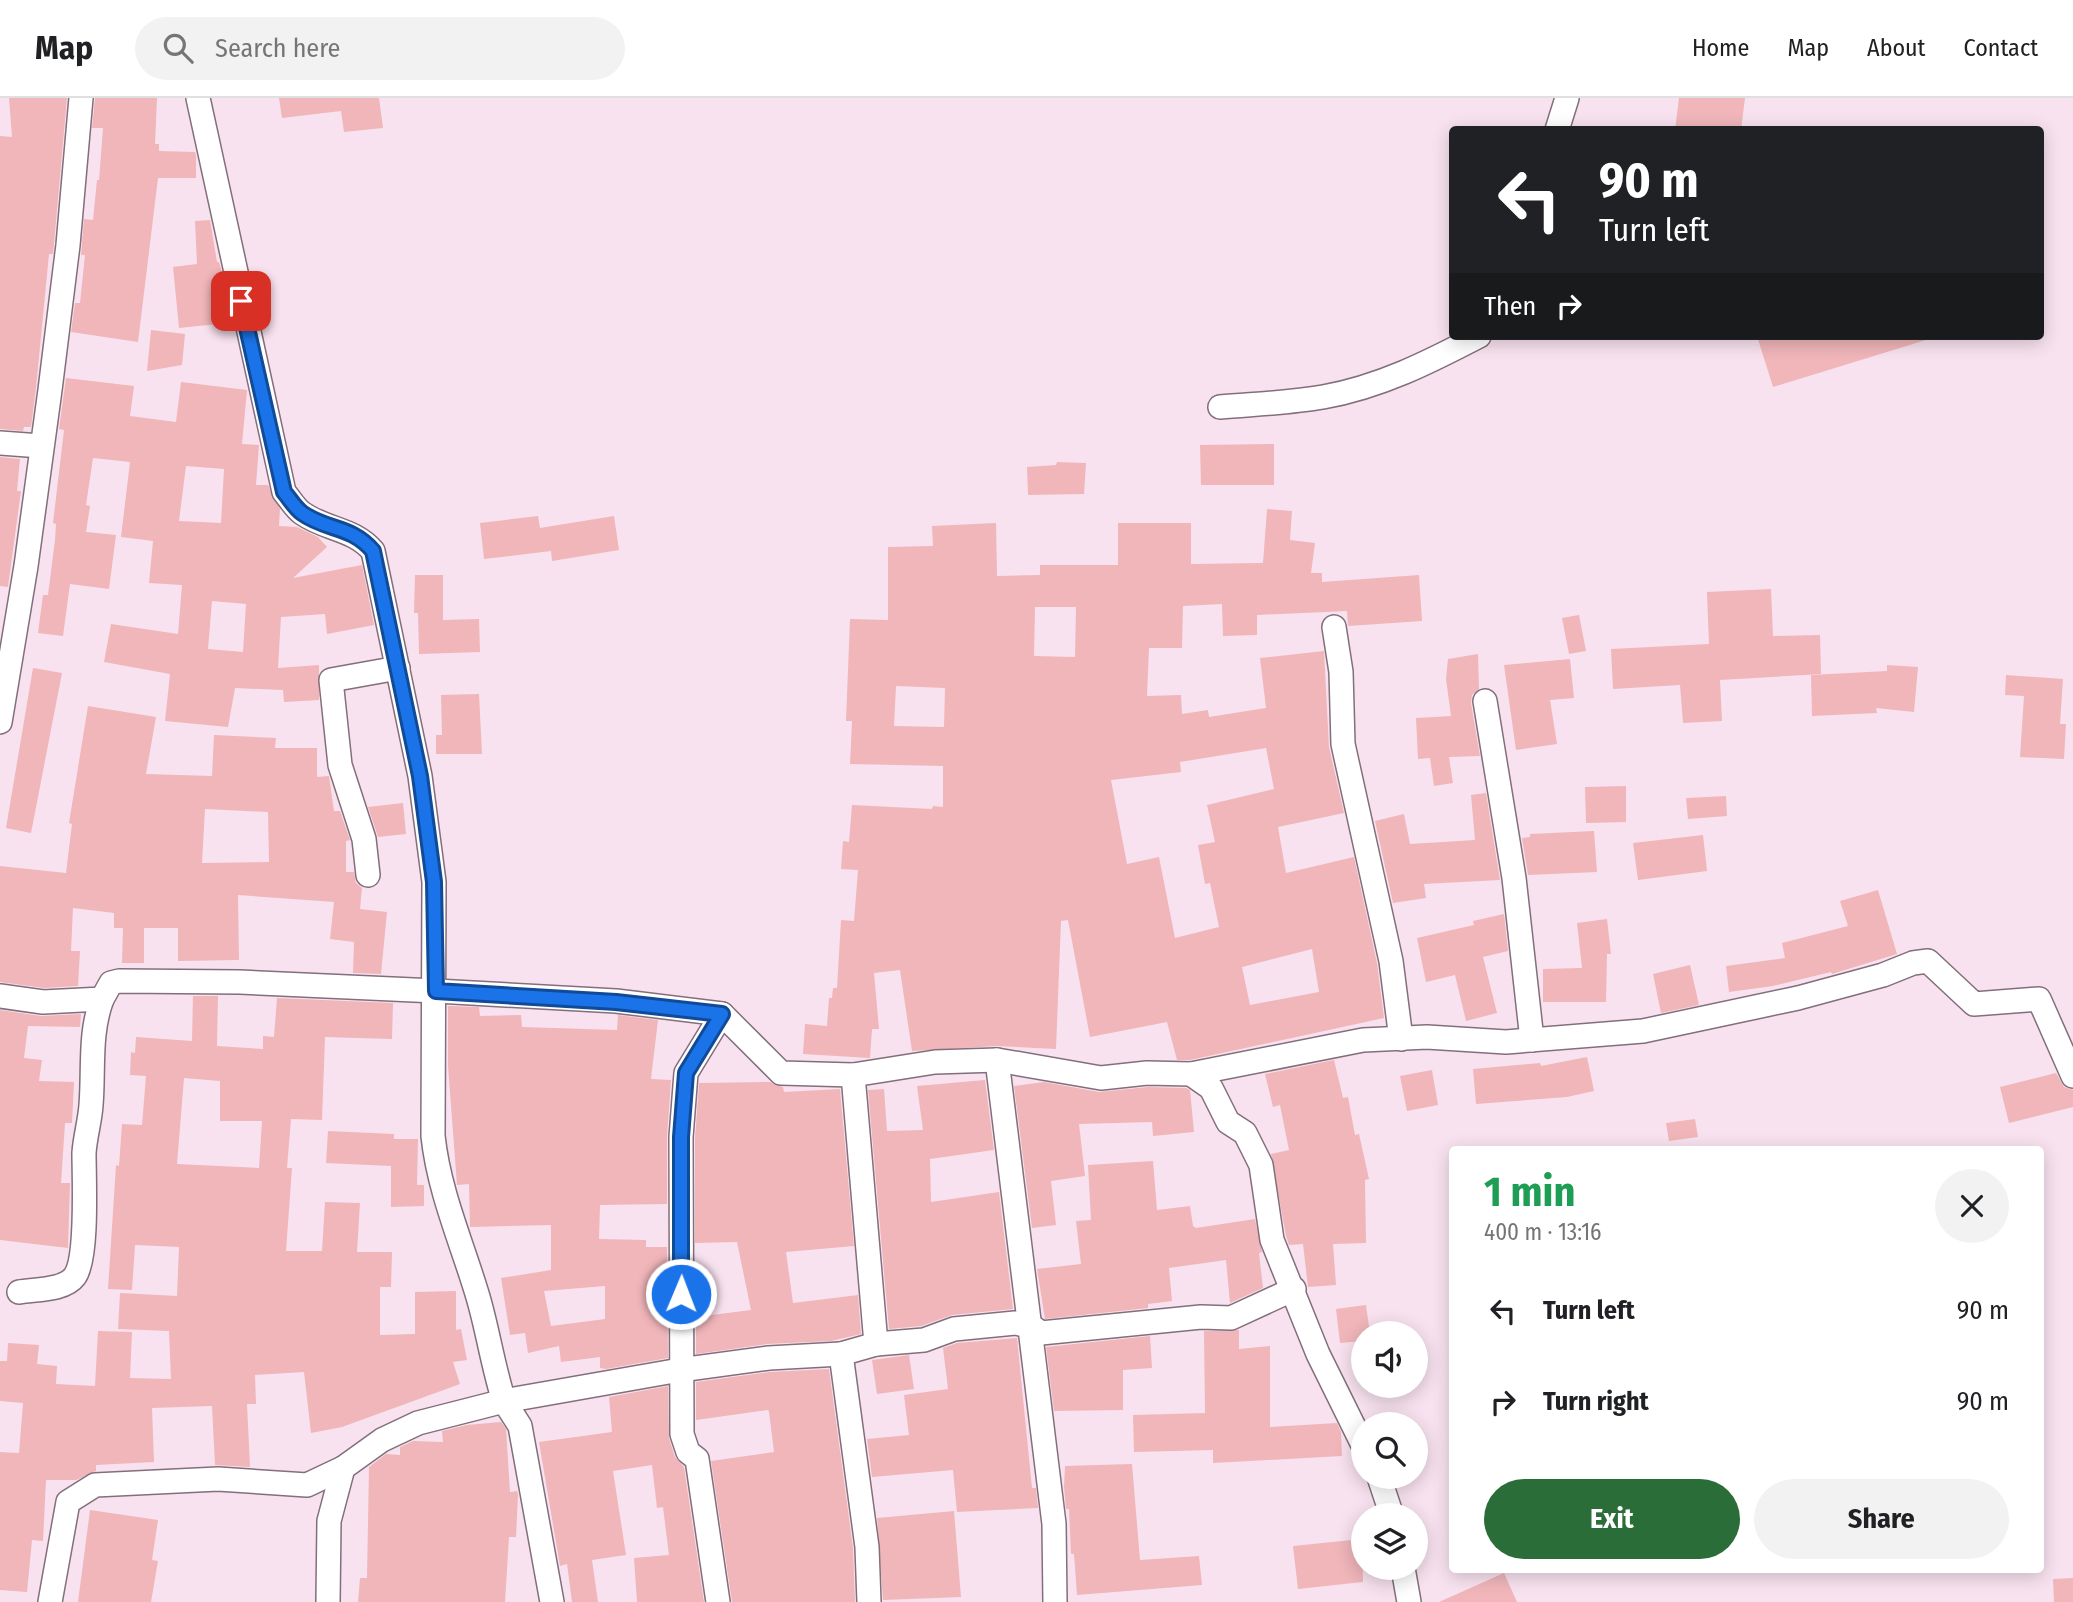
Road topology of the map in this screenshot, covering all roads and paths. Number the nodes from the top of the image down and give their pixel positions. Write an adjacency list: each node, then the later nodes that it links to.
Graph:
1 (81, 98): 8 (street)
2 (198, 98): 10 (street)
3 (1567, 98): 4 (street)
4 (1558, 126)
5 (1471, 340): 6 (street)
6 (1220, 407)
7 (0, 443): 8 (street)
8 (41, 446): 12 (street)
9 (1334, 627): 18 (street)
10 (398, 668): 13 (street); 14 (street)
11 (1485, 701): 19 (street)
12 (0, 722)
13 (368, 875)
14 (436, 991): 16 (street); 17 (street); 30 (street)
15 (0, 996): 16 (street)
16 (102, 999): 25 (street)
17 (722, 1014): 22 (street); 29 (street)
18 (1401, 1039): 19 (street); 21 (street)
19 (1532, 1040): 23 (street)
20 (997, 1060): 21 (street); 22 (street); 26 (street)
21 (1191, 1074): 24 (street)
22 (853, 1075): 27 (street)
23 (2073, 1076)
24 (1294, 1289): 26 (street); 31 (street)
25 (19, 1292)
26 (1031, 1326): 27 (street); 39 (street)
27 (876, 1344): 28 (street)
28 (841, 1354): 29 (street); 38 (street)
29 (680, 1370): 30 (street); 37 (street)
30 (504, 1401): 32 (street); 36 (street)
31 (1351, 1421)
32 (343, 1468): 34 (street); 35 (street)
33 (1405, 1580): 40 (street)
34 (50, 1602)
35 (328, 1602)
36 (552, 1602)
37 (718, 1602)
38 (869, 1602)
39 (1055, 1602)
40 (1409, 1602)

